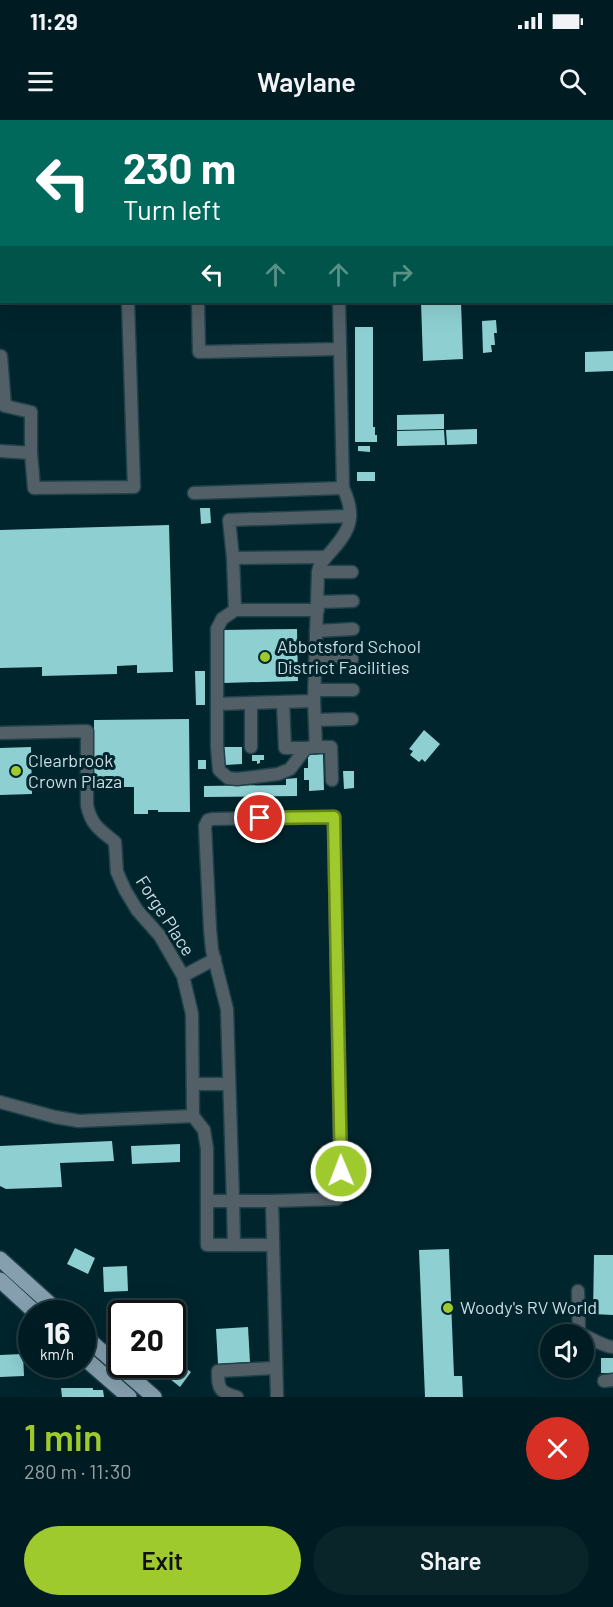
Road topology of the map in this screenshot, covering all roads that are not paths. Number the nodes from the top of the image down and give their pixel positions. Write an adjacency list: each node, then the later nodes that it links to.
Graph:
1 (128, 303): 7 (street)
2 (198, 303): 4 (street)
3 (339, 303): 4 (street)
4 (340, 349): 8 (street)
5 (1, 356): 7 (street)
6 (0, 451): 7 (street)
7 (31, 453)
8 (343, 488): 9 (street); 10 (street)
9 (194, 493)
10 (350, 516): 11 (street); 12 (street)
11 (326, 557): 12 (street); 13 (street)
12 (233, 558): 17 (street)
13 (318, 572): 14 (street); 16 (street)
14 (352, 572)
15 (353, 601): 16 (street)
16 (318, 606): 17 (street); 19 (street)
17 (235, 610): 26 (street)
18 (353, 629): 19 (street)
19 (316, 631): 20 (street)
20 (316, 658): 21 (street); 23 (street)
21 (352, 659)
22 (353, 690): 23 (street)
23 (314, 696): 24 (street); 28 (street)
24 (283, 702): 25 (street); 31 (street)
25 (250, 703): 26 (street); 30 (street)
26 (217, 704): 31 (street)
27 (352, 719): 28 (street)
28 (315, 720): 31 (street)
29 (0, 733): 34 (street, Forge Place)
30 (251, 747)
31 (311, 748): 32 (street)
32 (332, 780)
33 (215, 959): 34 (street); 36 (street); 41 (street)
34 (183, 976): 35 (street, Forge Place)
35 (193, 1084): 36 (street); 38 (street, Forge Place)
36 (229, 1084): 40 (street)
37 (0, 1102): 38 (street)
38 (193, 1116): 39 (street)
39 (207, 1201): 40 (street); 42 (street)
40 (233, 1201): 41 (street); 42 (street)
41 (272, 1201): 43 (street)
42 (234, 1245): 43 (street)
43 (273, 1245): 53 (street)
44 (0, 1259): 48 (main road)
45 (0, 1280): 47 (main road)
46 (578, 1291): 50 (street)
47 (22, 1300)
48 (45, 1300)
49 (96, 1347): 51 (main road)
50 (613, 1347)
51 (108, 1357)
52 (96, 1368): 55 (main road)
53 (275, 1368): 57 (street); 58 (street)
54 (131, 1378): 56 (main road)
55 (129, 1397)
56 (154, 1397)
57 (237, 1397)
58 (277, 1397)

